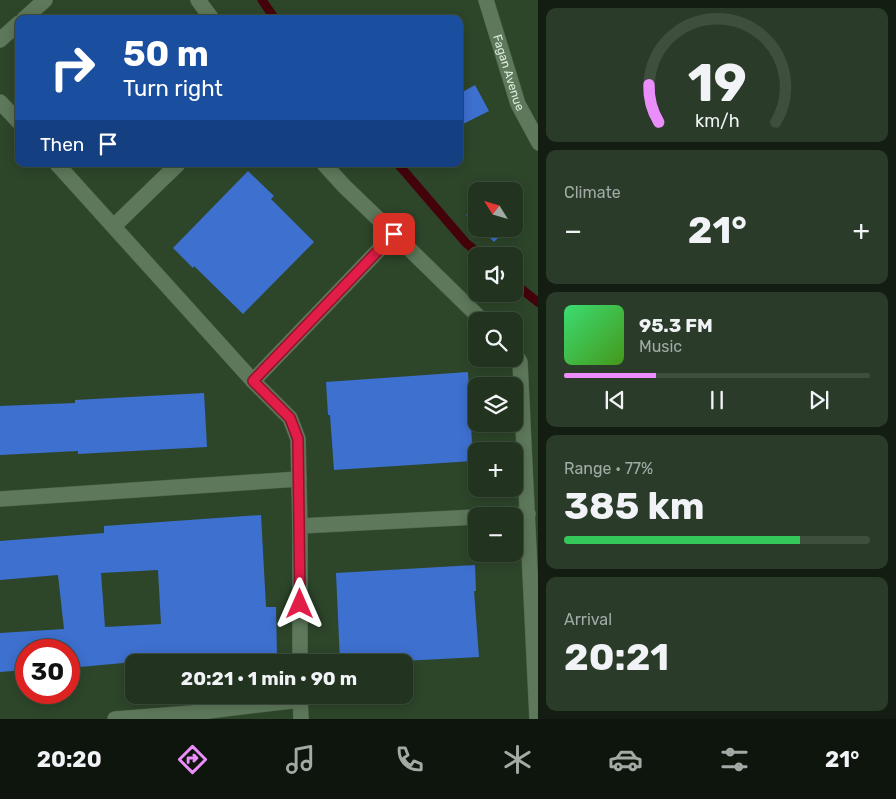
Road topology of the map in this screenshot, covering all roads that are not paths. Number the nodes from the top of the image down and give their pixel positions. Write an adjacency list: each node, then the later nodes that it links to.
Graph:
1 (45, 0): 4 (street)
2 (198, 0): 5 (street)
3 (486, 0): 10 (street, Fagan Avenue)
4 (28, 15)
5 (209, 15)
6 (15, 27): 7 (street)
7 (0, 40)
8 (0, 102): 9 (street)
9 (15, 118)
10 (538, 143)
11 (60, 167): 14 (street)
12 (175, 167): 14 (street)
13 (327, 167): 15 (street)
14 (114, 226): 18 (street)
15 (394, 234): 16 (street); 18 (street)
16 (474, 312)
17 (520, 367): 22 (street)
18 (253, 381): 19 (street)
19 (299, 479): 20 (street); 24 (street)
20 (0, 499)
21 (523, 514): 22 (street)
22 (528, 514): 31 (street)
23 (468, 517): 24 (street)
24 (300, 526): 25 (street)
25 (300, 654)
26 (264, 704): 28 (street)
27 (300, 704): 30 (street)
28 (192, 716): 29 (street)
29 (115, 719)
30 (301, 719)
31 (538, 719)

